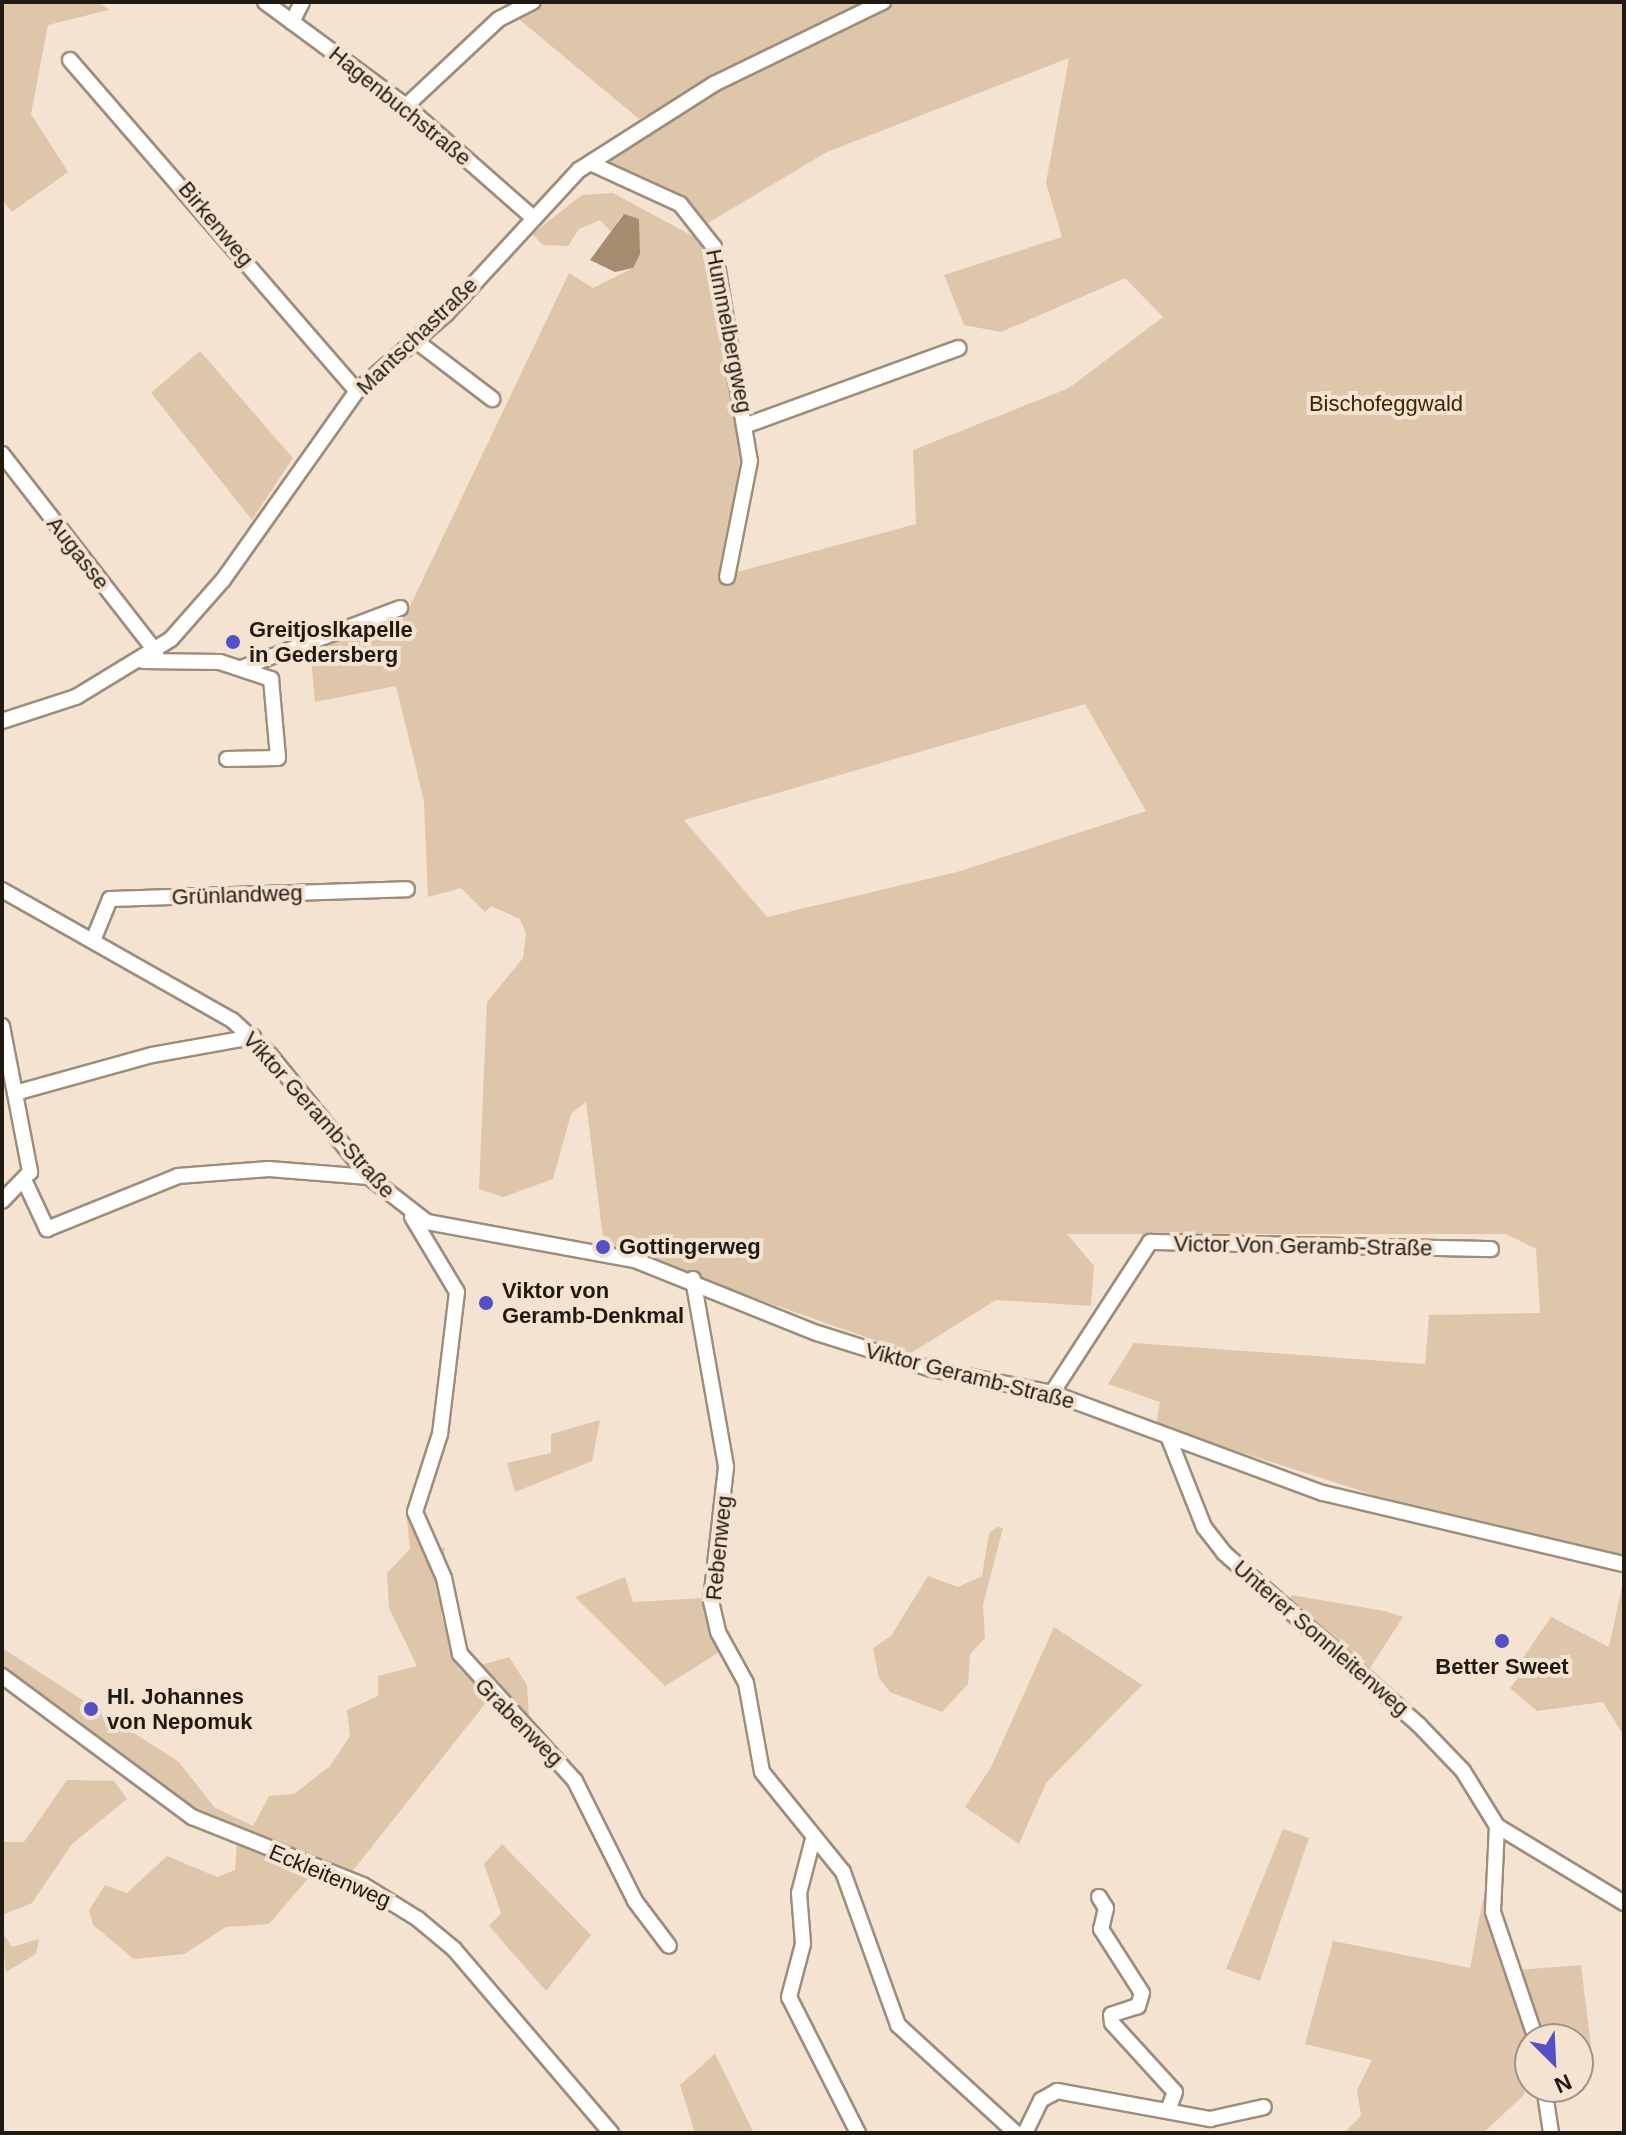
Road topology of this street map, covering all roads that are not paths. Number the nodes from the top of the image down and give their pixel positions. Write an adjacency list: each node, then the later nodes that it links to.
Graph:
1 (265, 2): 5 (street, Hagenbuchstraße)
2 (302, 2): 5 (street)
3 (533, 2): 7 (street)
4 (883, 2): 8 (street, Mantschastraße)
5 (292, 22): 7 (street, Hagenbuchstraße)
6 (70, 60): 12 (street, Birkenweg)
7 (406, 106): 9 (street, Hagenbuchstraße)
8 (590, 163): 9 (street, Mantschastraße); 14 (street, Hummelbergweg)
9 (530, 215): 10 (street, Mantschastraße)
10 (416, 341): 12 (street, Mantschastraße); 13 (street)
11 (958, 348): 14 (street, Hummelbergweg)
12 (357, 391): 18 (street, Mantschastraße)
13 (492, 399)
14 (747, 425): 16 (street, Hummelbergweg)
15 (2, 454): 18 (street, Augasse)
16 (727, 577)
17 (400, 608): 20 (street)
18 (156, 652): 19 (street, Mantschastraße)
19 (143, 661): 20 (street); 21 (street, Mantschastraße)
20 (244, 667): 22 (street)
21 (2, 721)
22 (227, 759)
23 (407, 889): 25 (street, Grünlandweg)
24 (2, 890): 25 (street, Viktor Geramb-Straße)
25 (94, 938): 27 (street, Viktor Geramb-Straße)
26 (2, 1027): 28 (street)
27 (253, 1037): 28 (street); 29 (street, Viktor Geramb-Straße)
28 (15, 1093): 30 (street)
29 (369, 1177): 30 (street); 32 (street, Viktor Geramb-Straße)
30 (26, 1184): 31 (street)
31 (2, 1201)
32 (409, 1213): 34 (street, Viktor Geramb-Straße); 43 (street, Grabenweg)
33 (1491, 1249): 35 (street, Victor Von Geramb-Straße)
34 (693, 1279): 35 (street, Viktor Geramb-Straße); 40 (street, Rebenweg)
35 (1052, 1393): 36 (street, Viktor Geramb-Straße)
36 (1168, 1436): 37 (street, Viktor Geramb-Straße); 39 (street, Unterer Sonnleitenweg)
37 (1624, 1564)
38 (2, 1676): 48 (street, Eckleitenweg)
39 (1497, 1826): 42 (street, Unterer Sonnleitenweg); 44 (street)
40 (813, 1839): 49 (street); 50 (street, Rebenweg)
41 (1099, 1897): 47 (street)
42 (1624, 1903)
43 (669, 1946)
44 (1531, 2023)
45 (1546, 2103): 52 (street)
46 (1264, 2107): 47 (street)
47 (1168, 2110): 51 (street)
48 (611, 2133)
49 (858, 2133)
50 (1016, 2133)
51 (1025, 2133)
52 (1551, 2133)

